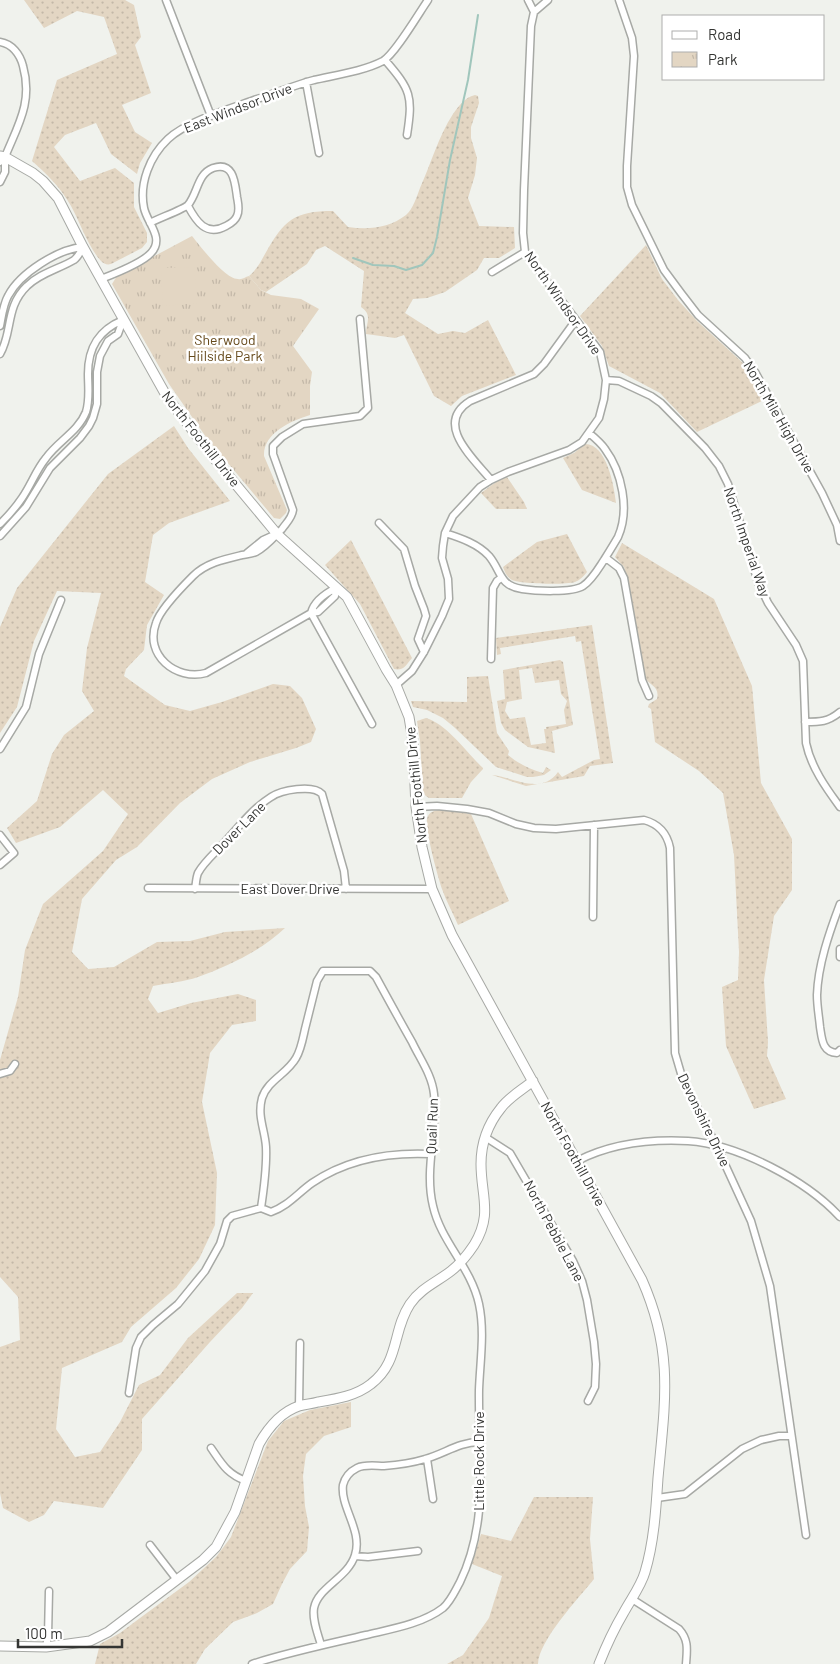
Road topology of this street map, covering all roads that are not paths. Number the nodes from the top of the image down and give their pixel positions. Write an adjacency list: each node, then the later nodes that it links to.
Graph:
1 (166, 0): 10 (street)
2 (428, 0): 8 (street)
3 (528, 0): 6 (street)
4 (548, 0): 6 (street)
5 (618, 0): 38 (street, North Mile High Drive)
6 (534, 12): 18 (street, North Windsor Drive)
7 (0, 42): 13 (street)
8 (385, 60): 9 (street, East Windsor Drive); 11 (street)
9 (306, 82): 10 (street, East Windsor Drive); 12 (street)
10 (211, 116): 16 (street, East Windsor Drive)
11 (406, 135)
12 (318, 153)
13 (2, 158): 14 (street); 17 (street, North Foothill Drive)
14 (0, 182)
15 (188, 206): 15 (street); 16 (street)
16 (150, 222): 20 (street, East Windsor Drive)
17 (83, 247): 20 (street, North Foothill Drive); 24 (street); 27 (street)
18 (525, 252): 19 (street); 23 (street, North Windsor Drive)
19 (492, 272)
20 (101, 279): 22 (street, North Foothill Drive)
21 (360, 319): 36 (street)
22 (123, 320): 25 (street); 26 (street); 36 (street, North Foothill Drive)
23 (576, 320): 28 (street, North Windsor Drive); 32 (street)
24 (0, 326)
25 (98, 339): 26 (street); 30 (street)
26 (106, 345): 31 (street)
27 (0, 354)
28 (606, 380): 29 (street, North Windsor Drive); 49 (street, North Imperial Way)
29 (589, 433): 32 (street, North Windsor Drive); 39 (street)
30 (36, 473): 31 (street); 34 (street)
31 (44, 478): 37 (street)
32 (491, 480): 35 (street, North Windsor Drive)
33 (380, 523): 44 (street)
34 (0, 524)
35 (446, 533): 40 (street); 44 (street, North Windsor Drive)
36 (277, 534): 41 (street, North Foothill Drive); 43 (street)
37 (0, 536)
38 (840, 541)
39 (606, 558): 40 (street); 47 (street)
40 (501, 578): 45 (street)
41 (336, 588): 43 (street); 46 (street, North Foothill Drive)
42 (61, 600): 51 (street)
43 (311, 613): 50 (street)
44 (424, 652): 46 (street, North Windsor Drive)
45 (491, 659)
46 (396, 685): 52 (street, North Foothill Drive)
47 (649, 696)
48 (840, 712): 49 (street)
49 (805, 722): 53 (street, North Imperial Way)
50 (372, 724)
51 (0, 749)
52 (416, 807): 54 (street, Devonshire Drive); 60 (street, North Foothill Drive)
53 (840, 807)
54 (594, 825): 62 (street); 70 (street, Devonshire Drive)
55 (0, 835): 56 (street)
56 (0, 866)
57 (148, 888): 58 (street, East Dover Drive)
58 (195, 888): 59 (street, East Dover Drive); 59 (street, Dover Lane)
59 (346, 889): 60 (street, East Dover Drive)
60 (432, 889): 68 (street, North Foothill Drive)
61 (840, 904): 65 (street)
62 (593, 917)
63 (840, 949): 64 (street)
64 (840, 957)
65 (840, 1050)
66 (15, 1064): 67 (street)
67 (0, 1074)
68 (533, 1081): 69 (street); 72 (street, North Foothill Drive)
69 (485, 1137): 75 (street); 78 (street, North Pebble Lane)
70 (717, 1147): 72 (street); 74 (street); 80 (street, Devonshire Drive)
71 (431, 1154): 73 (street); 73 (street, Quail Run); 75 (street, Quail Run)
72 (576, 1161): 85 (street, North Foothill Drive)
73 (261, 1208): 77 (street)
74 (840, 1217)
75 (461, 1262): 79 (street); 81 (street, Little Rock Drive)
76 (300, 1343): 79 (street)
77 (129, 1393)
78 (588, 1401)
79 (299, 1406): 84 (street)
80 (791, 1436): 85 (street); 87 (street, Devonshire Drive)
81 (479, 1442): 83 (street); 95 (street, Little Rock Drive)
82 (211, 1448): 84 (street)
83 (427, 1459): 86 (street); 90 (street)
84 (246, 1480): 91 (street)
85 (657, 1498): 93 (street, North Foothill Drive)
86 (433, 1499)
87 (806, 1535)
88 (150, 1545): 91 (street)
89 (418, 1551): 90 (street)
90 (355, 1556): 95 (street)
91 (178, 1580): 96 (street)
92 (49, 1591): 96 (street)
93 (632, 1599): 98 (street, North Foothill Drive); 99 (street)
94 (0, 1646): 96 (street)
95 (320, 1646): 97 (street, Little Rock Drive)
96 (46, 1647)
97 (252, 1664)
98 (599, 1664)
99 (686, 1664)

